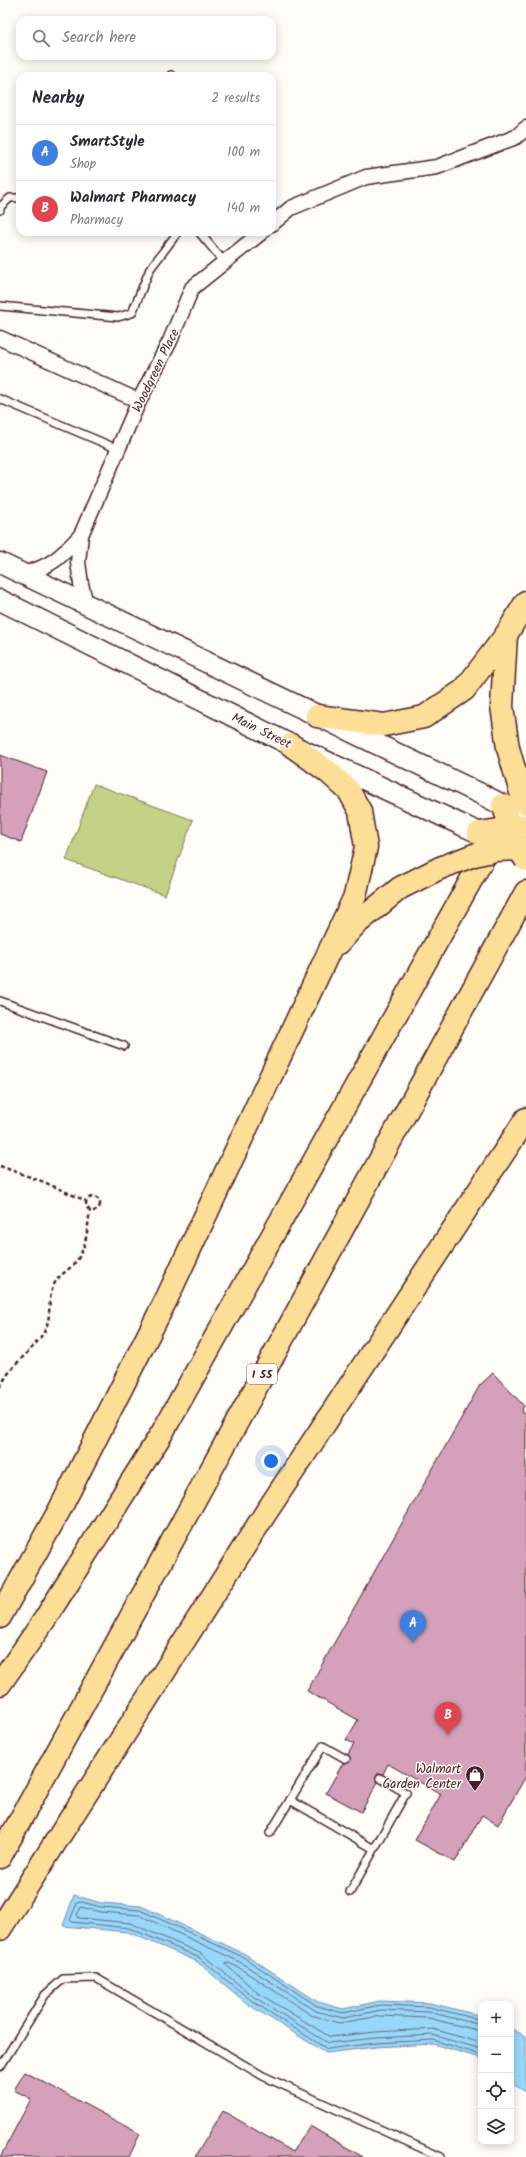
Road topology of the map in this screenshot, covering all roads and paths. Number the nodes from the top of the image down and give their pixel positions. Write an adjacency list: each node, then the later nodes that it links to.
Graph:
1 (526, 128): 4 (street)
2 (16, 198): 3 (lane)
3 (0, 210)
4 (276, 221)
5 (175, 236): 9 (lane)
6 (202, 236): 8 (lane)
7 (257, 236): 8 (street, Woodgreen Place)
8 (225, 263): 12 (street, Woodgreen Place)
9 (0, 306)
10 (0, 338): 12 (street)
11 (0, 399): 13 (lane)
12 (139, 400): 13 (street, Woodgreen Place)
13 (118, 449): 14 (street, Woodgreen Place)
14 (81, 535): 16 (street, Woodgreen Place); 19 (street, Woodgreen Place)
15 (0, 563): 16 (main road)
16 (23, 574): 19 (main road)
17 (0, 600): 22 (main road, Main Street)
18 (526, 602): 20 (highway)
19 (86, 604): 21 (main road)
20 (506, 635): 21 (highway); 24 (highway, bridge)
21 (317, 716): 25 (main road, bridge)
22 (291, 745): 27 (main road, Main Street); 30 (highway)
23 (526, 782): 39 (highway)
24 (526, 803)
25 (503, 805): 26 (highway, bridge)
26 (522, 824): 27 (highway, bridge); 28 (highway, bridge)
27 (472, 829): 28 (main road, Main Street, bridge)
28 (524, 854): 30 (highway, bridge)
29 (526, 892): 45 (highway, I 55)
30 (323, 962): 38 (highway)
31 (0, 1001): 32 (lane)
32 (124, 1046)
33 (526, 1120): 47 (highway)
34 (0, 1166): 35 (path)
35 (86, 1202): 36 (path); 36 (path)
36 (90, 1210): 37 (path)
37 (0, 1387)
38 (0, 1618)
39 (0, 1684)
40 (346, 1759): 42 (lane)
41 (380, 1778): 44 (lane)
42 (290, 1800): 43 (lane); 44 (lane)
43 (270, 1833)
44 (374, 1849): 46 (lane)
45 (0, 1857)
46 (350, 1892)
47 (0, 1929)
48 (0, 2067): 49 (lane)
49 (441, 2157)

